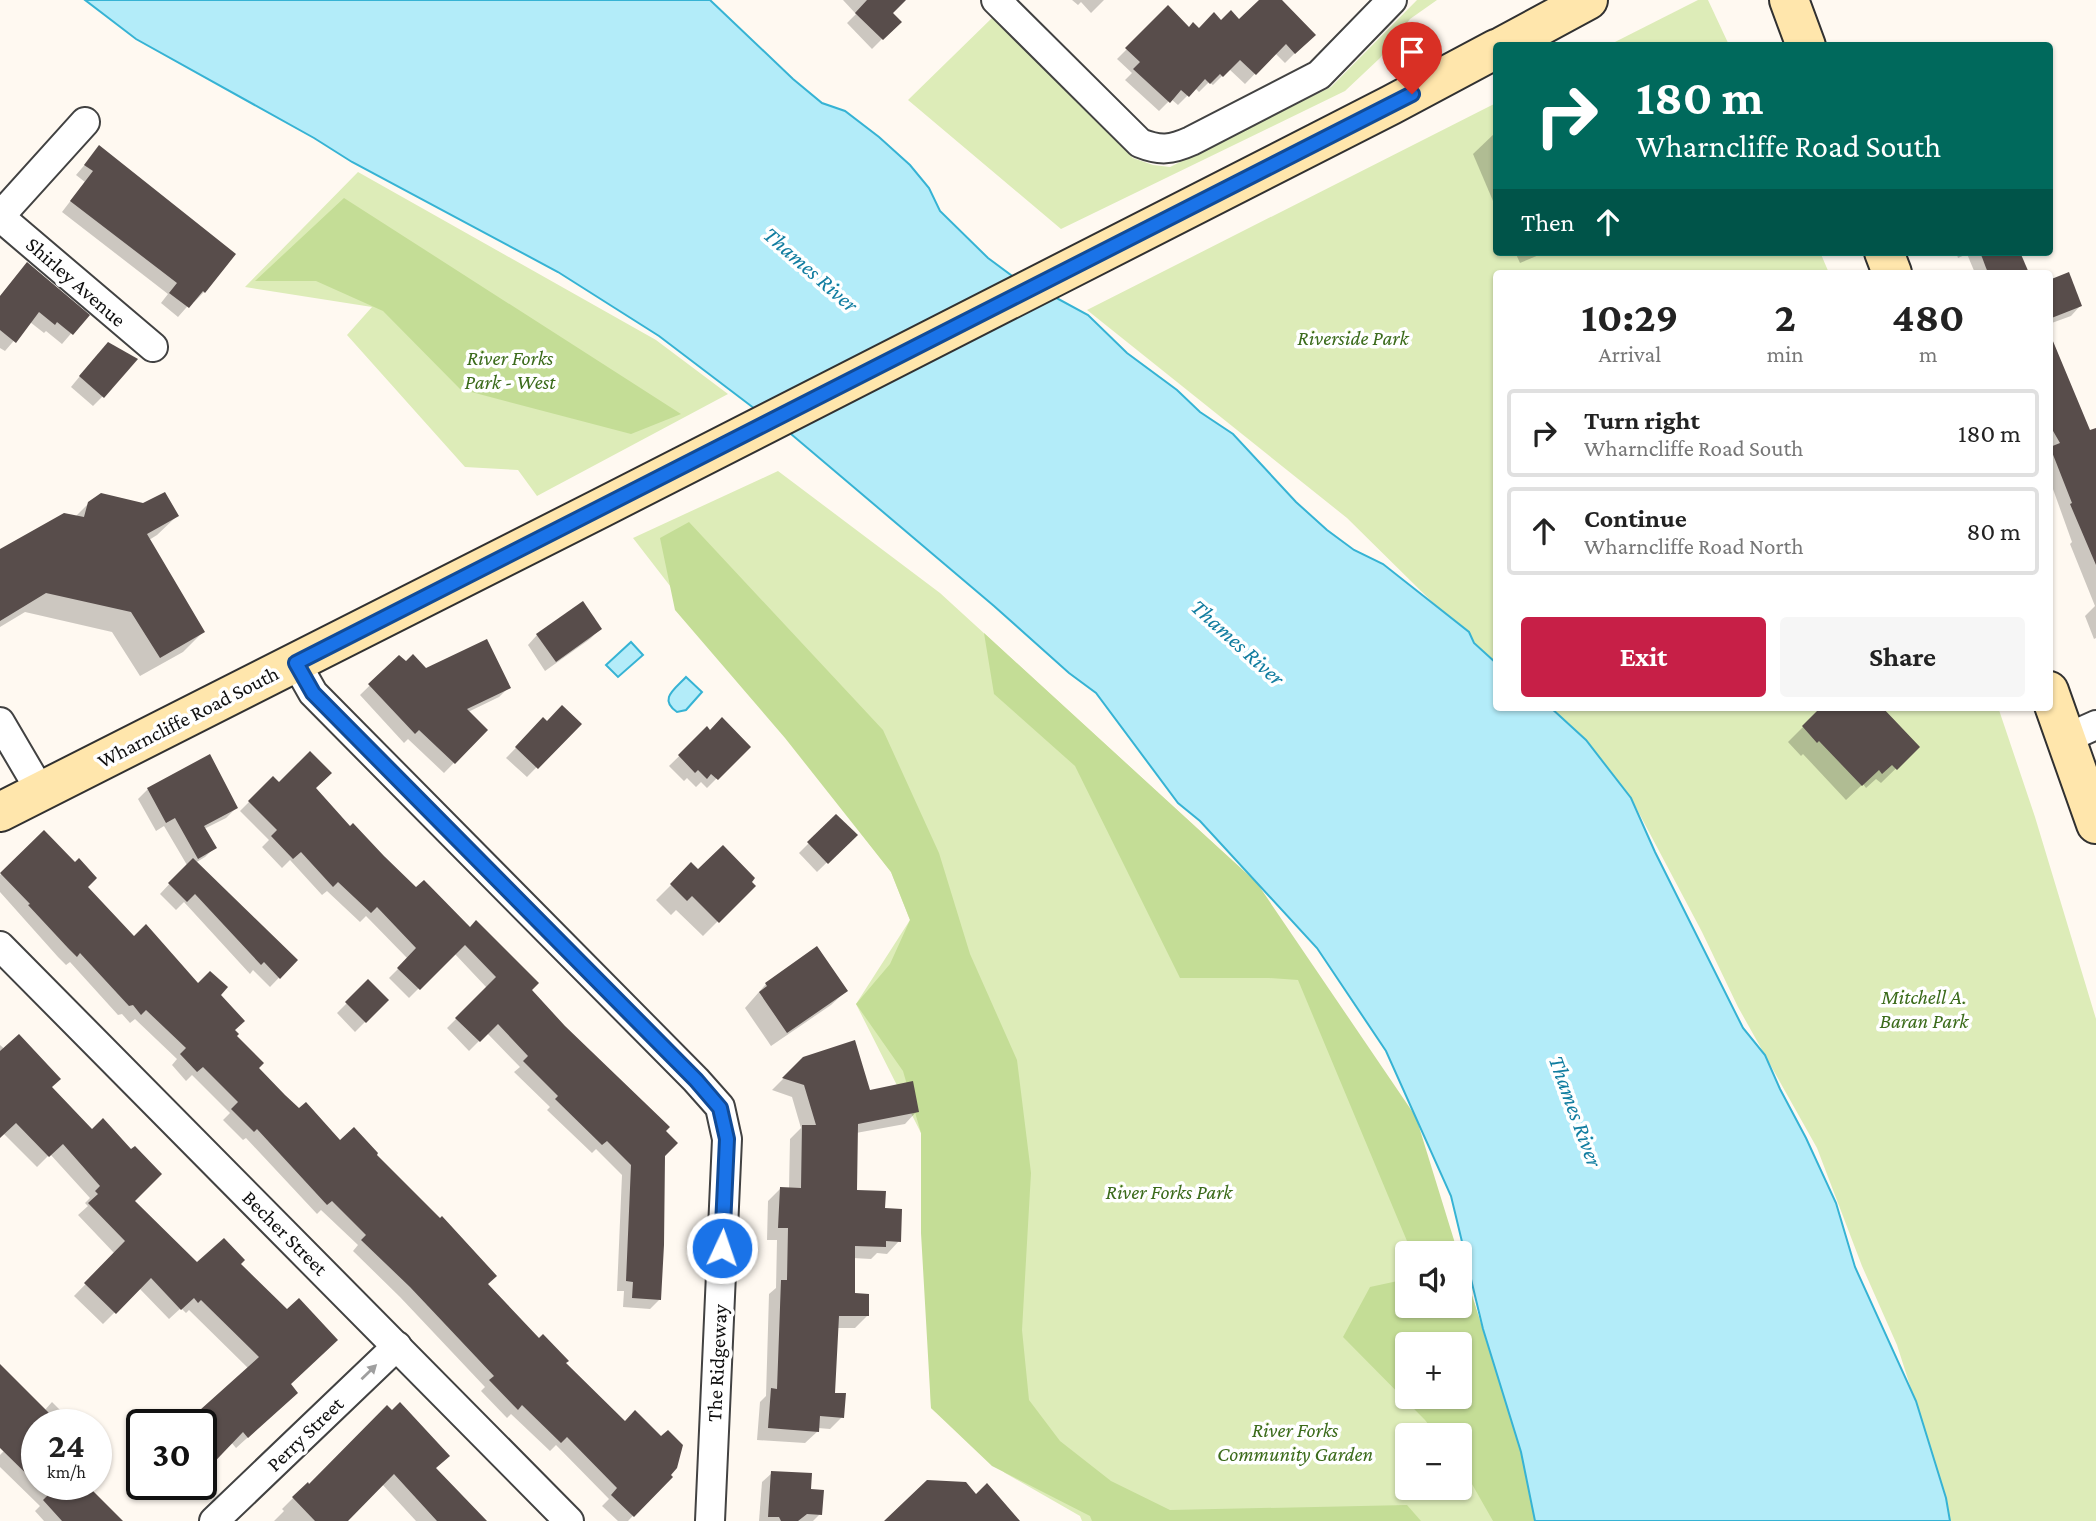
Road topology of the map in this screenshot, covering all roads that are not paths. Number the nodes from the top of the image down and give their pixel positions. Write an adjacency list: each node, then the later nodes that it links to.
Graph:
1 (996, 0): 2 (street)
2 (1391, 0)
3 (1789, 0): 6 (main road)
4 (1583, 1): 5 (main road)
5 (1510, 42)
6 (1805, 42)
7 (1493, 51): 11 (main road, Wharncliffe Road South)
8 (85, 122): 9 (street)
9 (0, 216): 10 (street, Shirley Avenue)
10 (153, 347)
11 (296, 663): 15 (main road, Wharncliffe Road South); 22 (street, The Ridgeway)
12 (2053, 696): 14 (main road)
13 (0, 722): 15 (street)
14 (2082, 732): 17 (main road)
15 (41, 792): 16 (main road, Wharncliffe Road South)
16 (0, 812)
17 (2096, 824)
18 (0, 946): 19 (street, Becher Street)
19 (397, 1346): 20 (street, Perry Street, one-way to 19); 21 (street, Becher Street)
20 (214, 1521)
21 (569, 1521)
22 (710, 1521)

